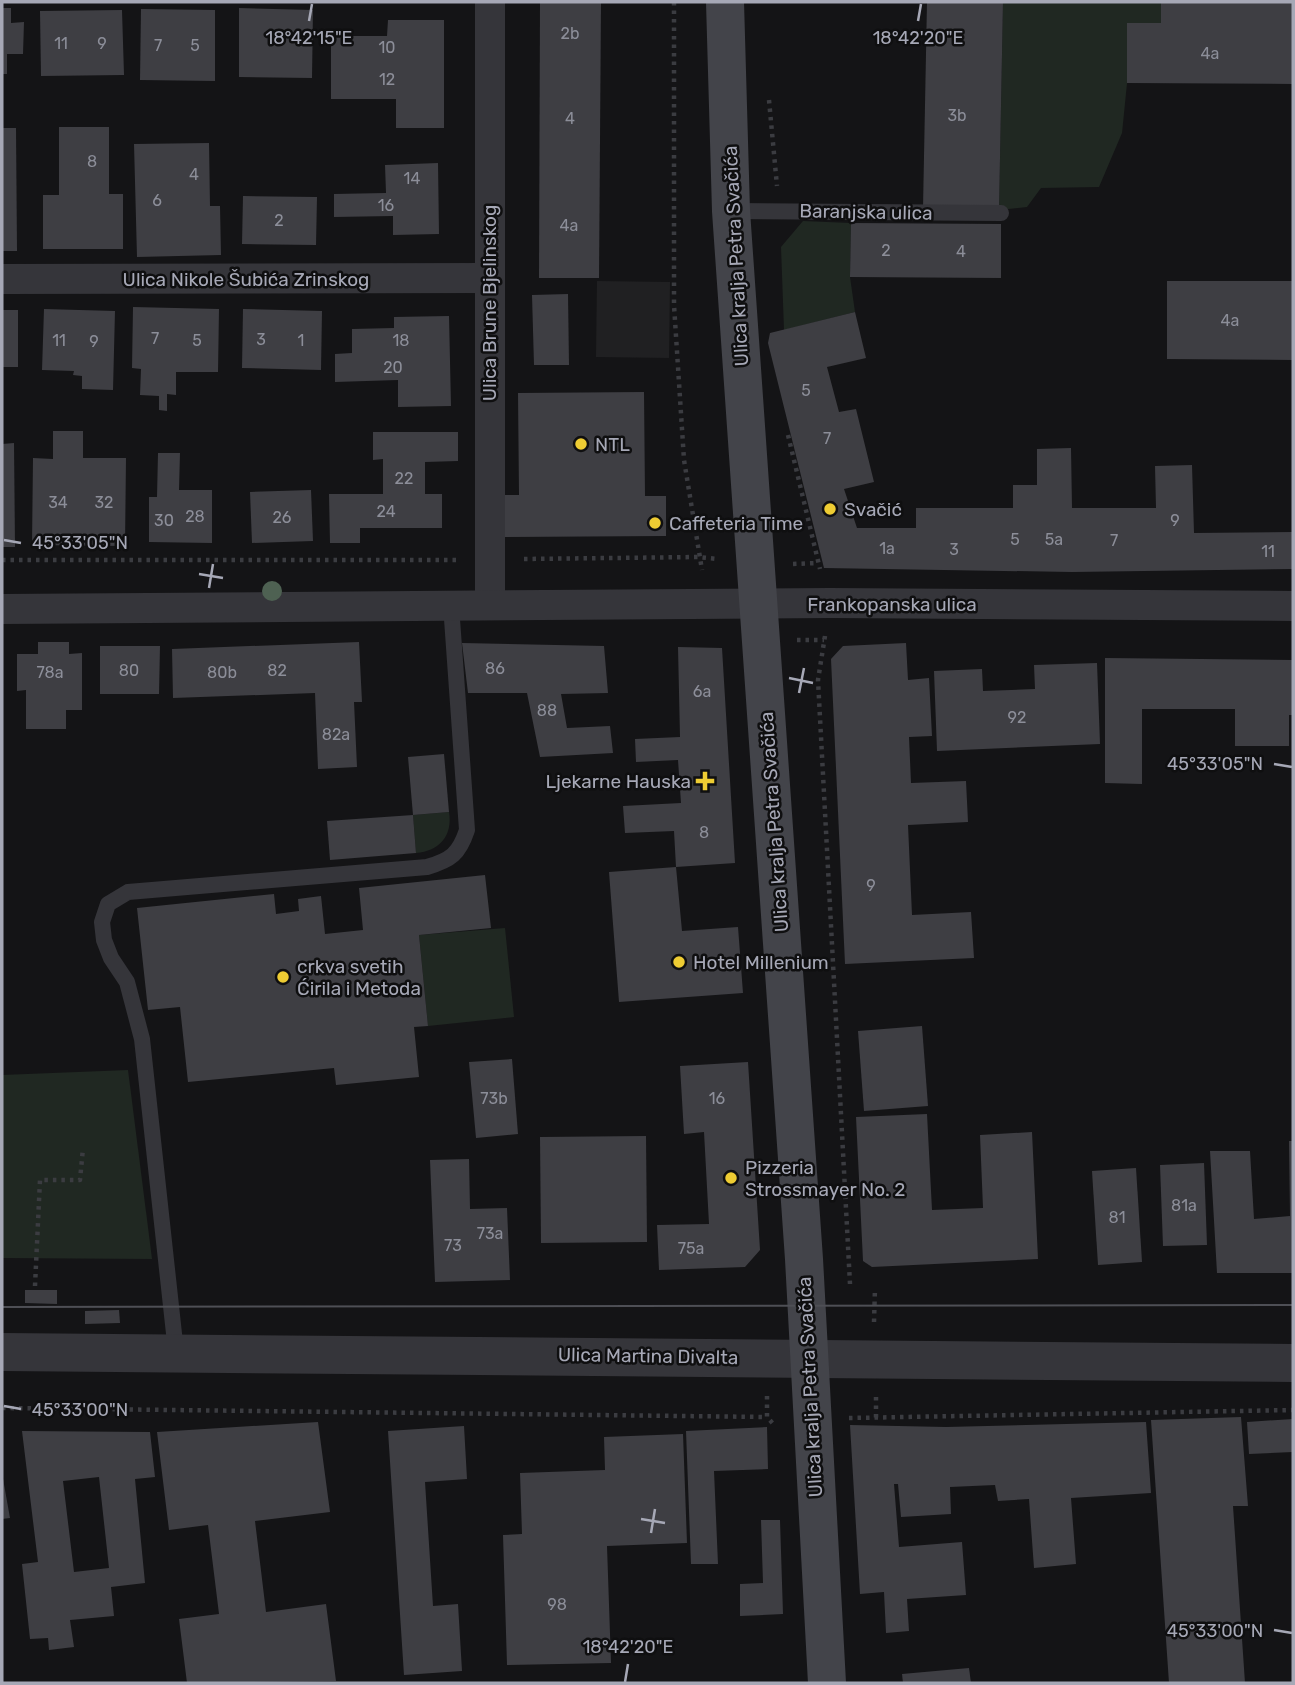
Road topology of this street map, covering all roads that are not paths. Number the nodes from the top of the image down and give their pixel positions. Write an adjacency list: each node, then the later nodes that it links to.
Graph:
1 (490, 2): 5 (street, Ulica Brune Bjelinskog)
2 (725, 2): 3 (main road, Ulica kralja Petra Svačića)
3 (732, 211): 4 (lane, Baranjska ulica); 8 (main road, Ulica kralja Petra Svačića)
4 (1002, 213)
5 (489, 278): 6 (street, Ulica Nikole Šubića Zrinskog); 7 (street, Ulica Brune Bjelinskog)
6 (2, 279)
7 (490, 604): 8 (street, Frankopanska ulica); 9 (street, Frankopanska ulica)
8 (759, 604): 10 (street, Frankopanska ulica); 14 (main road, Ulica kralja Petra Svačića)
9 (451, 605): 11 (street, Frankopanska ulica); 13 (lane)
10 (1293, 606)
11 (2, 609)
12 (2, 1352): 13 (street, Ulica Martina Divalta)
13 (176, 1352): 14 (street, Ulica Martina Divalta)
14 (809, 1357): 15 (street, Ulica Martina Divalta); 16 (main road, Ulica kralja Petra Svačića)
15 (1293, 1363)
16 (827, 1683)

